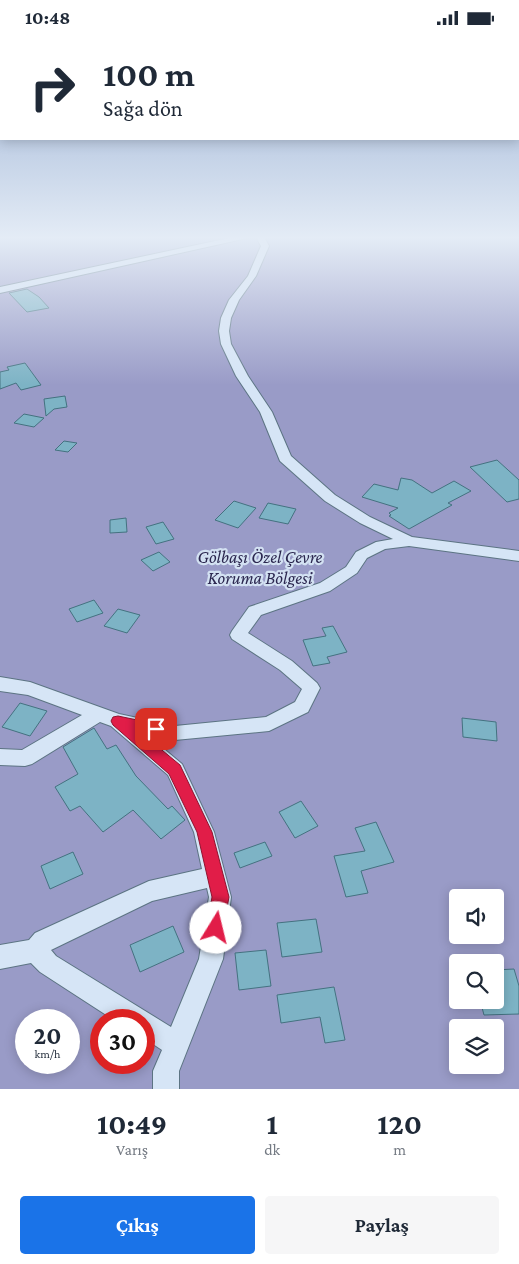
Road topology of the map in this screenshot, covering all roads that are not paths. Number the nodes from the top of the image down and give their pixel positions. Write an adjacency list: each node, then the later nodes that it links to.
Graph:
1 (16, 286): 3 (street)
2 (244, 286): 4 (street)
3 (0, 290)
4 (409, 541): 5 (street); 7 (street)
5 (519, 555)
6 (0, 684): 7 (street)
7 (108, 718): 8 (street); 9 (street)
8 (0, 757)
9 (215, 876): 10 (street); 14 (street)
10 (35, 950): 11 (street); 12 (street)
11 (0, 957)
12 (120, 1009)
13 (155, 1031): 14 (street)
14 (176, 1045): 15 (street)
15 (166, 1089)

